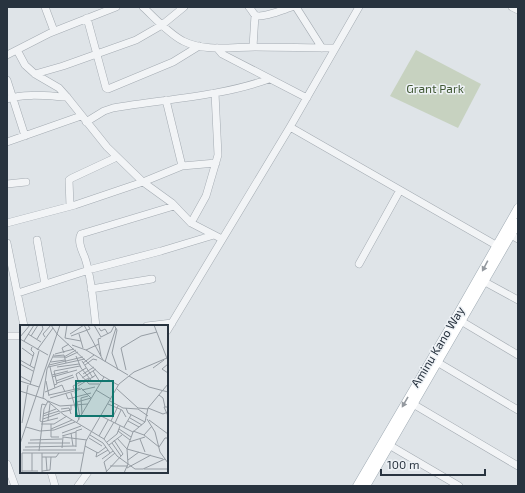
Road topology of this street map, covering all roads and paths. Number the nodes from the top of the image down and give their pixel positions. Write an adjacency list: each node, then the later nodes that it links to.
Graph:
1 (45, 7): 16 (street)
2 (116, 7): 14 (street)
3 (143, 7): 15 (street)
4 (184, 7): 15 (street)
5 (249, 7): 13 (street)
6 (292, 7): 13 (street)
7 (296, 7): 20 (street)
8 (350, 7): 12 (street)
9 (359, 7): 12 (street)
10 (512, 7): 11 (street)
11 (518, 10)
12 (355, 14): 21 (street)
13 (254, 15): 18 (street)
14 (87, 18): 16 (street); 23 (street)
15 (162, 25): 17 (street); 23 (street)
16 (54, 31): 22 (street)
17 (199, 46): 19 (street); 23 (street)
18 (253, 47): 19 (street); 20 (street)
19 (217, 48): 27 (street)
20 (322, 48): 21 (street)
21 (335, 48): 31 (street)
22 (17, 50): 24 (street); 25 (street)
23 (96, 54): 25 (street)
24 (7, 55)
25 (35, 74): 29 (street)
26 (7, 80): 30 (street)
27 (269, 80): 28 (street); 31 (street)
28 (215, 93): 32 (street); 38 (street)
29 (67, 97): 30 (street); 33 (street)
30 (10, 98): 35 (street)
31 (307, 98): 34 (street)
32 (166, 100): 33 (street); 39 (street)
33 (84, 119): 35 (street); 37 (street)
34 (290, 127): 43 (street); 52 (street)
35 (26, 136): 36 (street)
36 (7, 142)
37 (117, 158): 41 (street); 44 (street)
38 (216, 162): 39 (street); 48 (street)
39 (182, 166): 41 (street)
40 (26, 182): 42 (street)
41 (143, 182): 44 (street); 45 (street)
42 (7, 184)
43 (400, 190): 55 (street); 56 (street)
44 (70, 206): 47 (street)
45 (174, 206): 48 (street); 57 (street)
46 (518, 208): 55 (main road, Aminu Kano Way)
47 (7, 223)
48 (191, 223): 50 (street)
49 (518, 223): 51 (main road, Aminu Kano Way)
50 (214, 235): 52 (street); 57 (street)
51 (514, 237): 55 (main road, Aminu Kano Way)
52 (222, 239): 65 (street)
53 (37, 240): 60 (street)
54 (7, 243): 62 (street)
55 (499, 247): 59 (main road, Aminu Kano Way); 84 (main road, Aminu Kano Way, one-way to 84)
56 (359, 264)
57 (89, 270): 60 (street); 61 (street)
58 (152, 279): 61 (street)
59 (485, 282): 63 (street); 64 (main road, Aminu Kano Way)
60 (45, 284): 62 (street)
61 (91, 289): 67 (street)
62 (18, 293): 66 (street)
63 (518, 300)
64 (461, 321): 72 (street); 73 (main road, Aminu Kano Way)
65 (172, 323): 68 (street); 69 (street)
66 (24, 325)
67 (96, 325)
68 (155, 325)
69 (168, 330)
70 (7, 336): 71 (street)
71 (20, 336)
72 (518, 355)
73 (437, 362): 74 (main road, Aminu Kano Way); 75 (street)
74 (413, 404): 76 (main road, Aminu Kano Way); 78 (street)
75 (518, 410)
76 (389, 445): 85 (main road, Aminu Kano Way); 86 (street)
77 (7, 464): 81 (street)
78 (518, 466)
79 (50, 473): 82 (street)
80 (87, 473): 83 (street)
81 (11, 483)
82 (55, 486)
83 (78, 486)
84 (357, 486)
85 (366, 486)
86 (459, 486)

